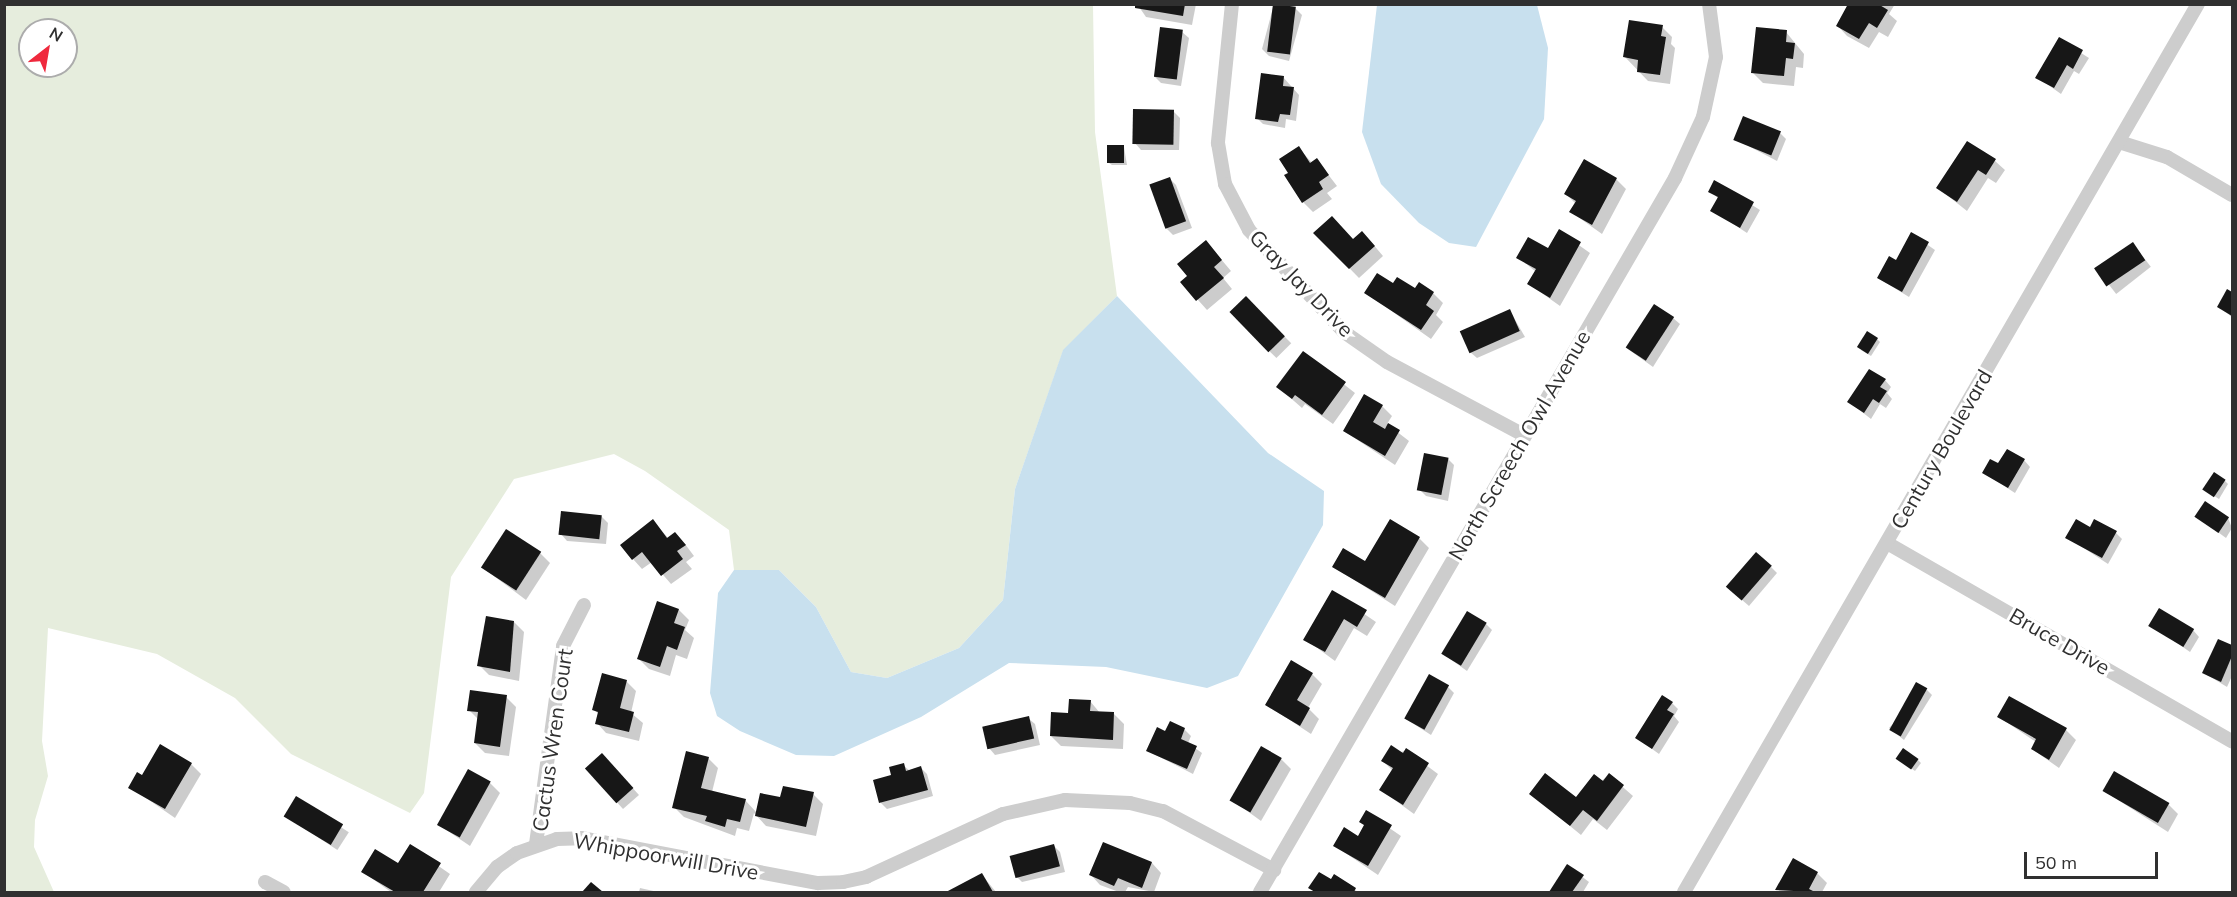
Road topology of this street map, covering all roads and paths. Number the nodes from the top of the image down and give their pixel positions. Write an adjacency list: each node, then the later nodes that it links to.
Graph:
1 (1232, 4): 6 (street, Gray Jay Drive)
2 (1709, 4): 6 (street, North Screech Owl Avenue)
3 (2198, 4): 4 (street, Century Boulevard)
4 (2119, 142): 5 (street); 7 (street, Century Boulevard)
5 (2232, 195)
6 (1524, 435): 11 (street, North Screech Owl Avenue)
7 (1887, 543): 9 (street, Bruce Drive); 16 (street, Century Boulevard)
8 (584, 605): 10 (street, Cactus Wren Court)
9 (2232, 741)
10 (536, 844): 11 (street, Whippoorwill Drive); 14 (street, Whippoorwill Drive)
11 (1274, 870): 15 (street, North Screech Owl Avenue)
12 (265, 882): 13 (street)
13 (284, 892)
14 (476, 892)
15 (1260, 892)
16 (1684, 892)

